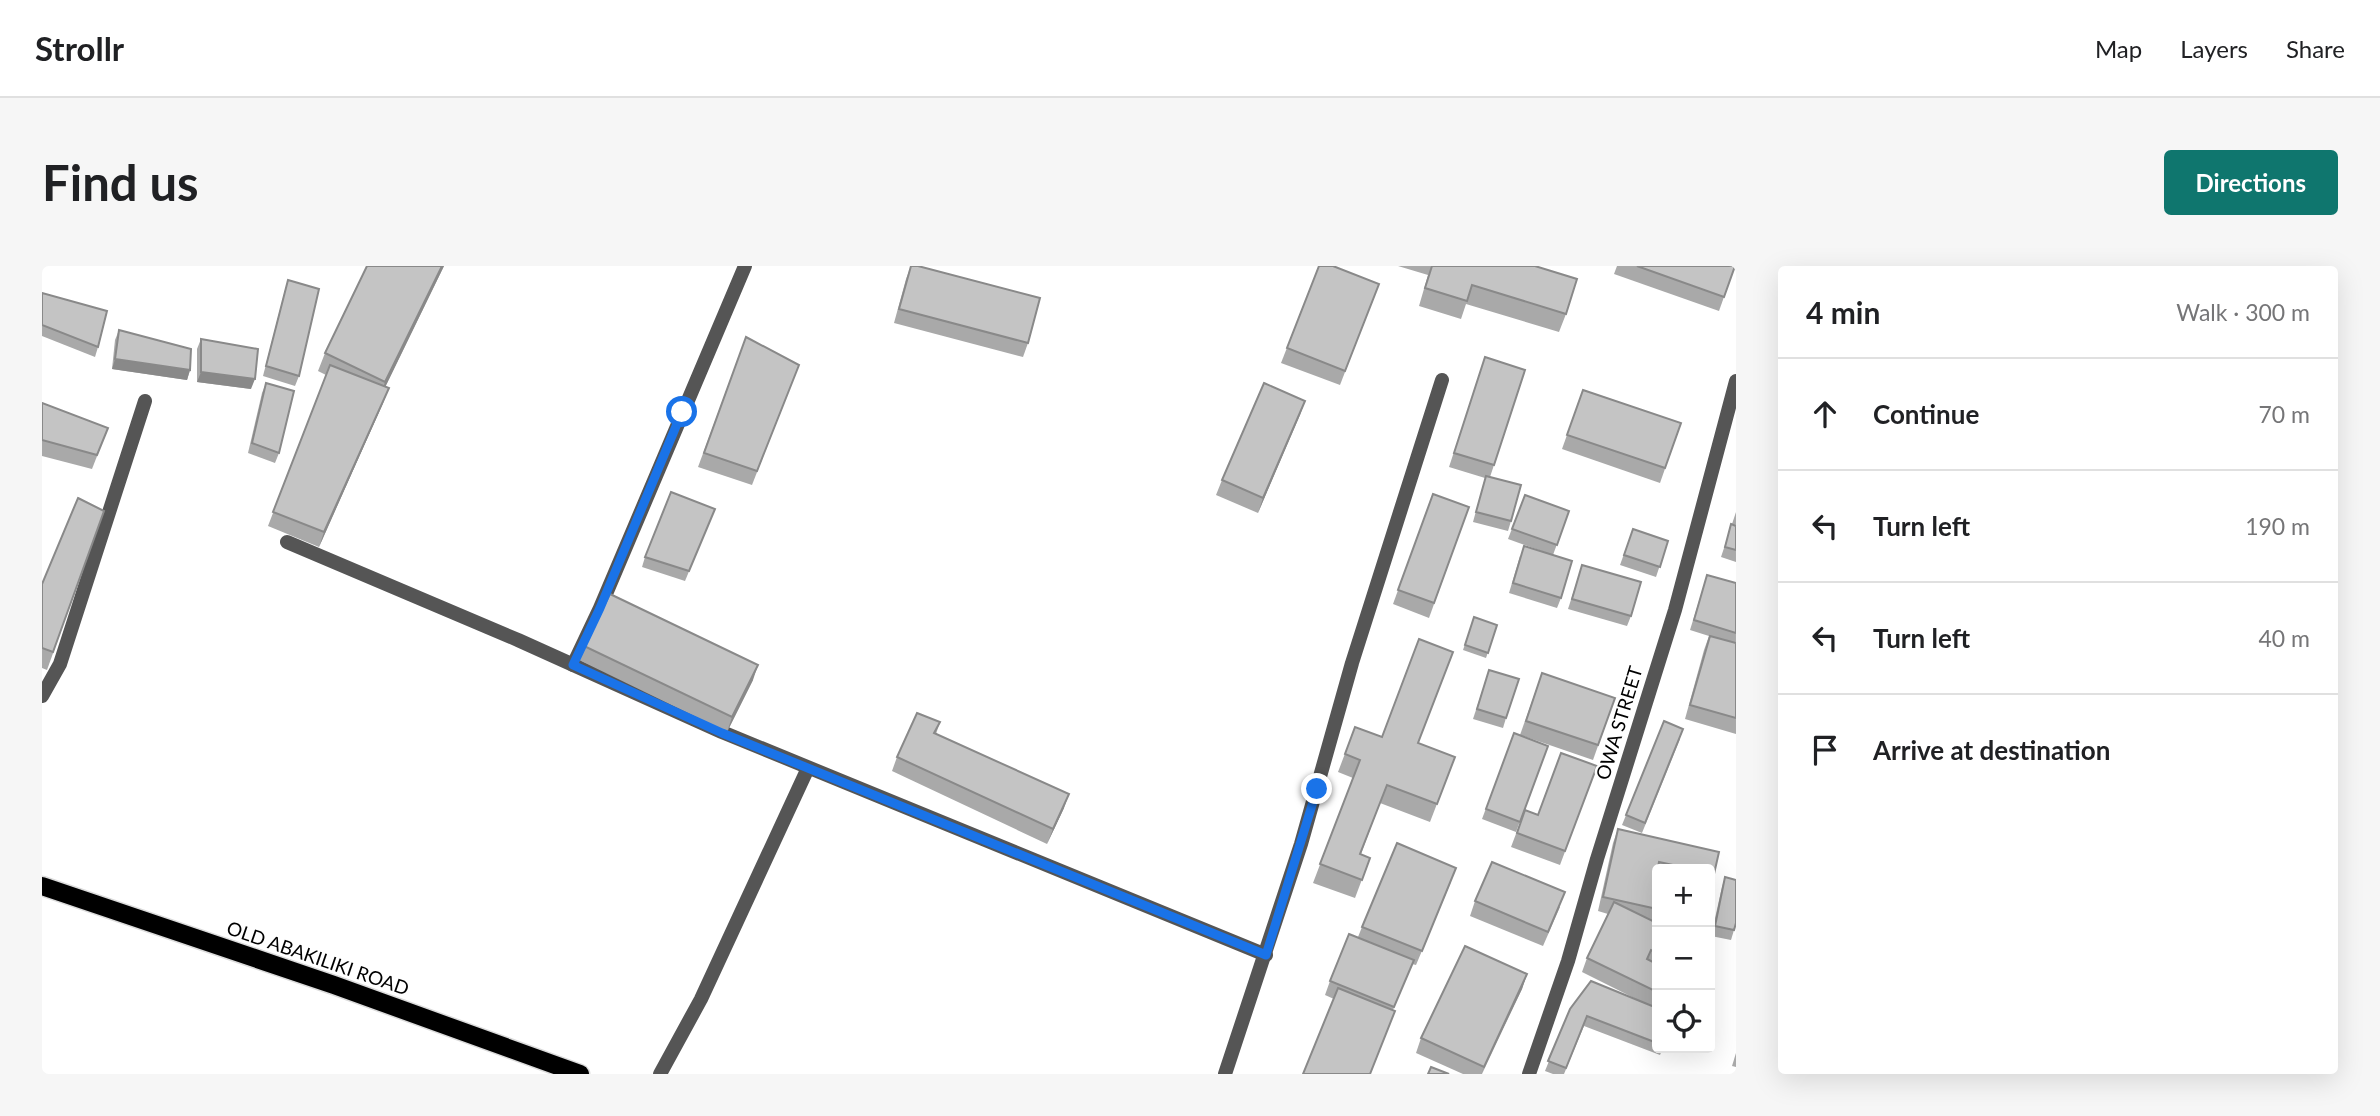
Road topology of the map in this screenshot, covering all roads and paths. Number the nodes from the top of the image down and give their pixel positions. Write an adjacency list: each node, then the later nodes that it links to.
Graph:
1 (745, 266): 6 (street)
2 (1442, 380): 10 (street)
3 (1736, 381): 14 (street, OWA STREET)
4 (145, 401): 7 (street)
5 (287, 542): 6 (street)
6 (573, 665): 8 (street)
7 (42, 696)
8 (808, 768): 10 (street); 12 (street)
9 (42, 886): 11 (main road, OLD ABAKILIKI ROAD)
10 (1266, 955): 13 (street)
11 (580, 1074)
12 (660, 1074)
13 (1225, 1074)
14 (1529, 1074)

